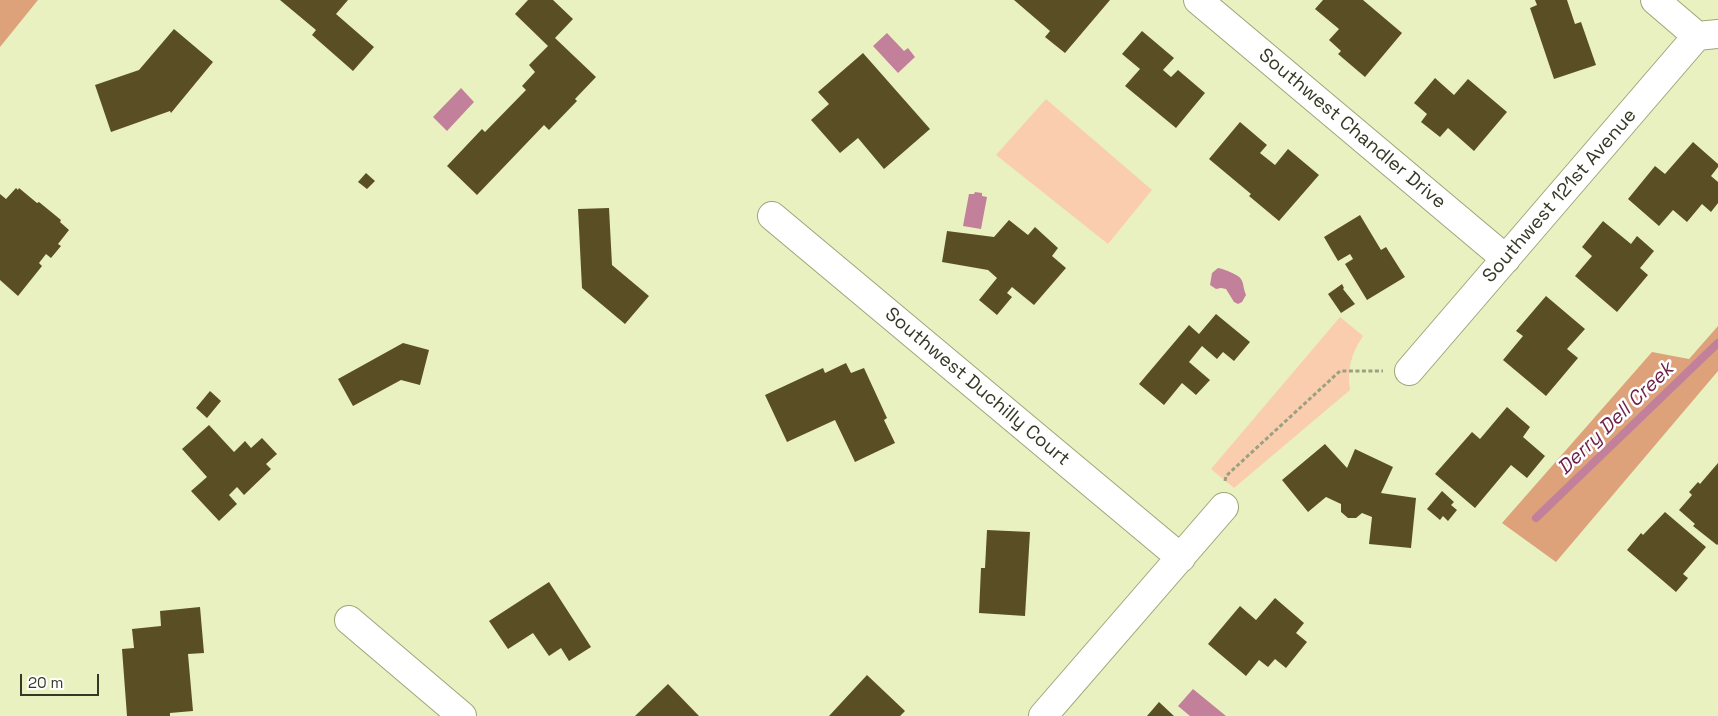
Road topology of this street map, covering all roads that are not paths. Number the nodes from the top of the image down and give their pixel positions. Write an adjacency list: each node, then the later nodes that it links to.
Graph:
1 (1198, 0): 5 (street, Southwest Chandler Drive)
2 (1654, 0): 3 (street)
3 (1708, 35): 5 (street, Southwest 121st Avenue)
4 (772, 216): 8 (street, Southwest Duchilly Court)
5 (1506, 259): 6 (street, Southwest 121st Avenue)
6 (1409, 371)
7 (1224, 507): 8 (street)
8 (1181, 558): 11 (street)
9 (349, 620): 10 (street)
10 (462, 716)
11 (1043, 716)

